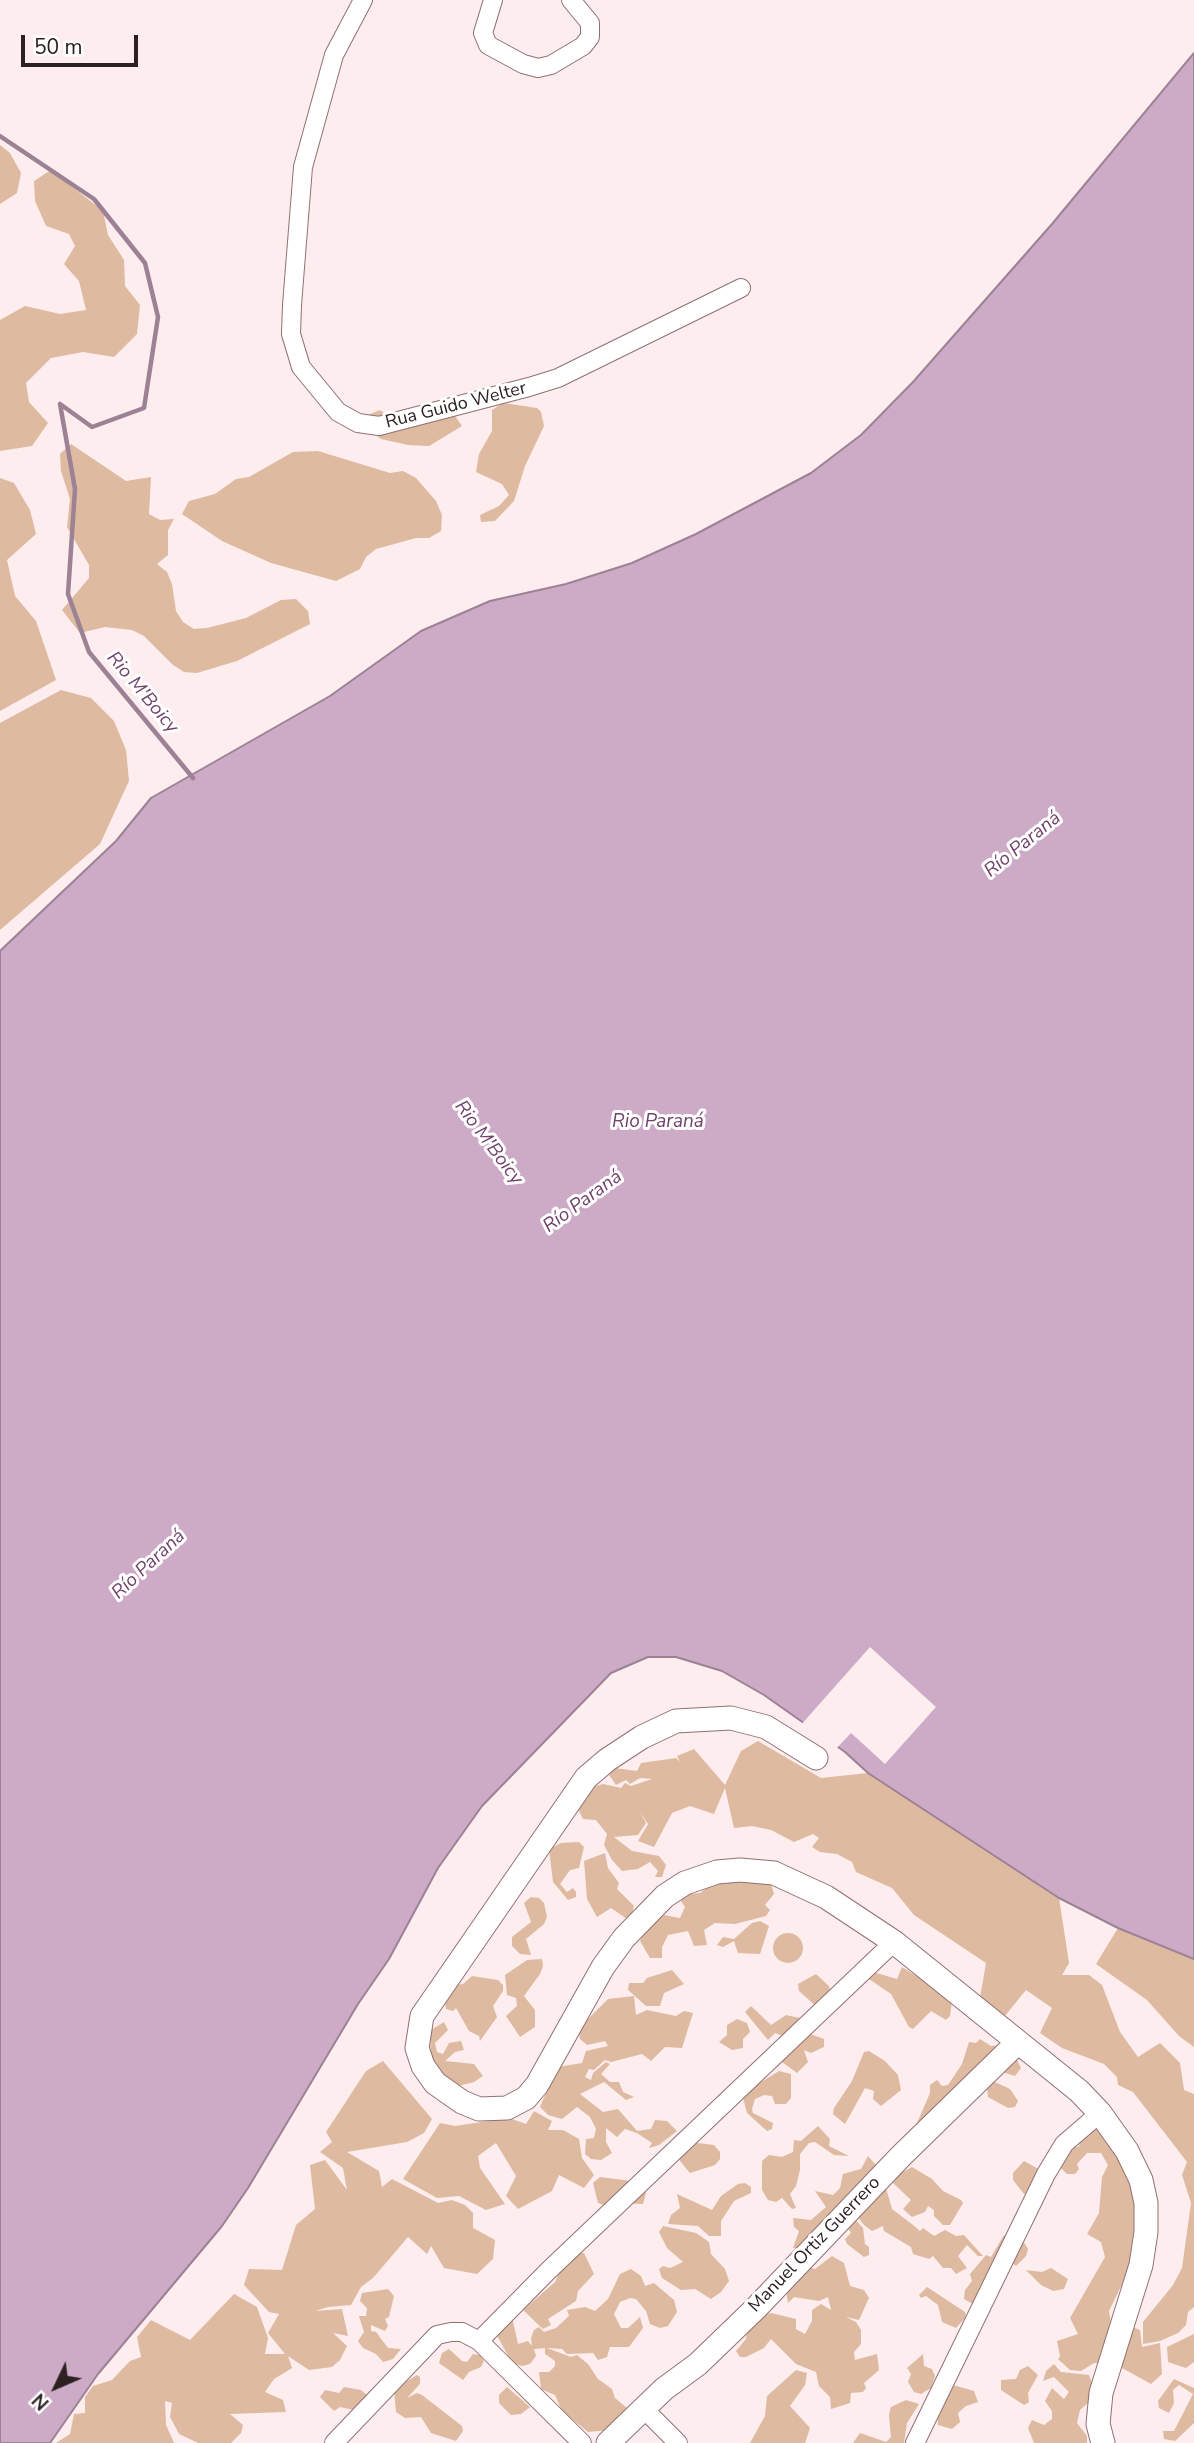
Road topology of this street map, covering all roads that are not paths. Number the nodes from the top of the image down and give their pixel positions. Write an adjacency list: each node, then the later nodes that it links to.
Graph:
1 (363, 0): 4 (street, Rua Guido Welter)
2 (493, 0): 3 (street)
3 (571, 0)
4 (741, 288)
5 (816, 1758): 6 (street)
6 (894, 1942): 7 (street); 9 (street)
7 (1018, 2042): 8 (street); 10 (street, Manuel Ortiz Guerrero)
8 (1100, 2113): 15 (street); 16 (street)
9 (479, 2341): 11 (street); 12 (street)
10 (644, 2409): 13 (street, Manuel Ortiz Guerrero); 14 (street)
11 (334, 2443)
12 (582, 2443)
13 (608, 2443)
14 (678, 2443)
15 (915, 2443)
16 (1103, 2443)

